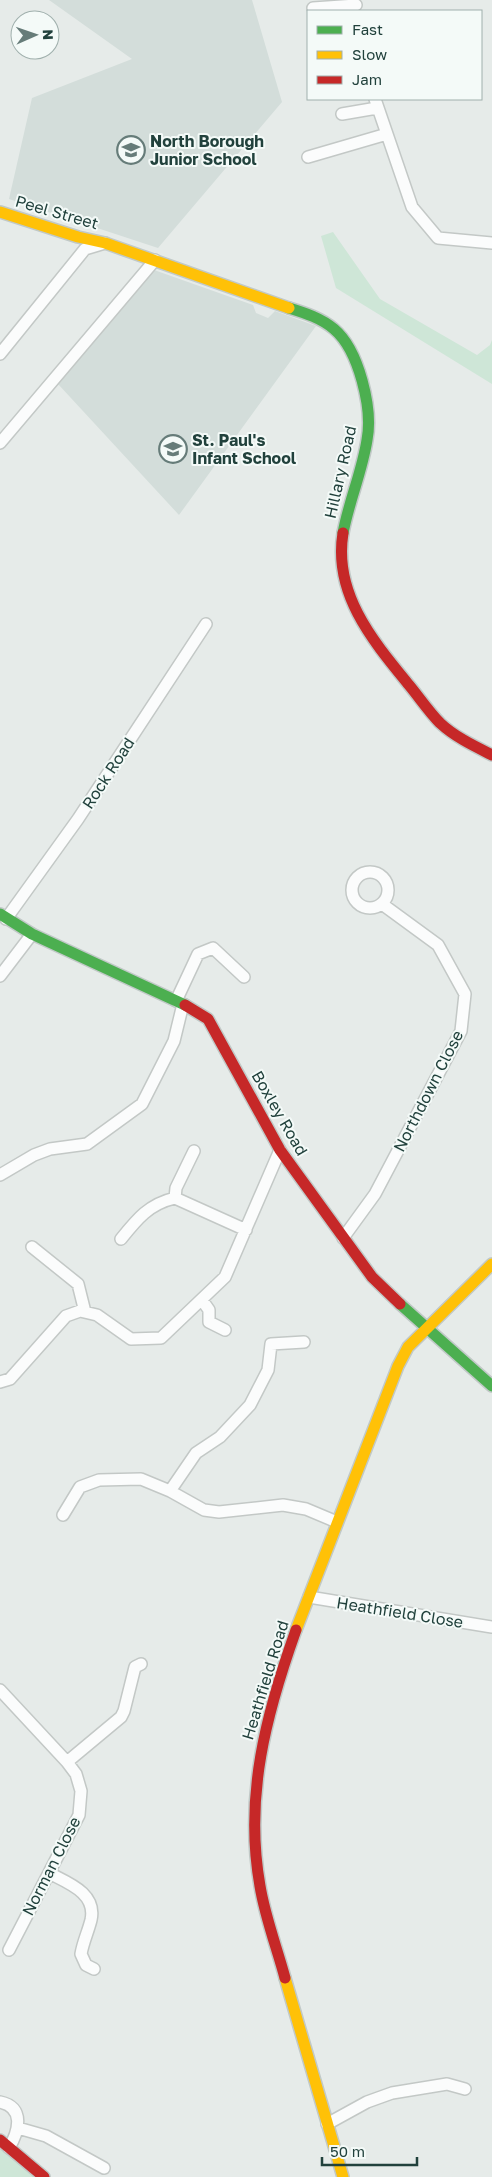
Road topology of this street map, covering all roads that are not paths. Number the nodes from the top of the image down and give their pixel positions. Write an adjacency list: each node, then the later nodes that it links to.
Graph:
1 (356, 5): 2 (street)
2 (312, 8)
3 (376, 103): 4 (street); 5 (street)
4 (342, 114)
5 (387, 134): 6 (street); 9 (street)
6 (308, 157)
7 (0, 212): 8 (main road, Peel Street)
8 (105, 243): 10 (main road, Hillary Road); 11 (street)
9 (492, 243)
10 (155, 260): 12 (street); 14 (main road, Hillary Road)
11 (0, 354)
12 (0, 443)
13 (206, 624): 16 (street, Rock Road)
14 (492, 755)
15 (382, 904): 26 (street, Northdown Close)
16 (3, 917): 17 (main road, Boxley Road)
17 (32, 934): 18 (street); 20 (main road, Boxley Road)
18 (0, 976)
19 (244, 977): 20 (street)
20 (180, 1002): 21 (main road, Boxley Road); 23 (street)
21 (280, 1150): 25 (street); 26 (main road, Boxley Road)
22 (194, 1151): 24 (street)
23 (0, 1176)
24 (175, 1198): 25 (street); 27 (street)
25 (246, 1230): 30 (street)
26 (343, 1238): 32 (main road, Boxley Road)
27 (121, 1239)
28 (32, 1247): 31 (street)
29 (492, 1264): 32 (main road, Heathfield Road)
30 (202, 1300): 31 (street); 33 (street)
31 (85, 1312): 35 (street)
32 (425, 1328): 36 (main road, Boxley Road); 39 (main road, Heathfield Road)
33 (225, 1330)
34 (304, 1342): 37 (street)
35 (0, 1382)
36 (492, 1386)
37 (170, 1491): 38 (street); 39 (street)
38 (62, 1516)
39 (337, 1522): 40 (main road, Heathfield Road)
40 (308, 1597): 41 (street, Heathfield Close); 50 (main road, Heathfield Road)
41 (492, 1627)
42 (141, 1664): 44 (street)
43 (0, 1690): 44 (street, Norman Close)
44 (67, 1762): 45 (street, Norman Close)
45 (49, 1873): 46 (street, Norman Close); 47 (street)
46 (9, 1950)
47 (94, 1969)
48 (465, 2088): 50 (street)
49 (0, 2102): 51 (street)
50 (327, 2124): 55 (main road, Heathfield Road)
51 (18, 2128): 52 (street); 53 (street)
52 (5, 2144): 54 (main road)
53 (104, 2168)
54 (44, 2177)
55 (343, 2177)

